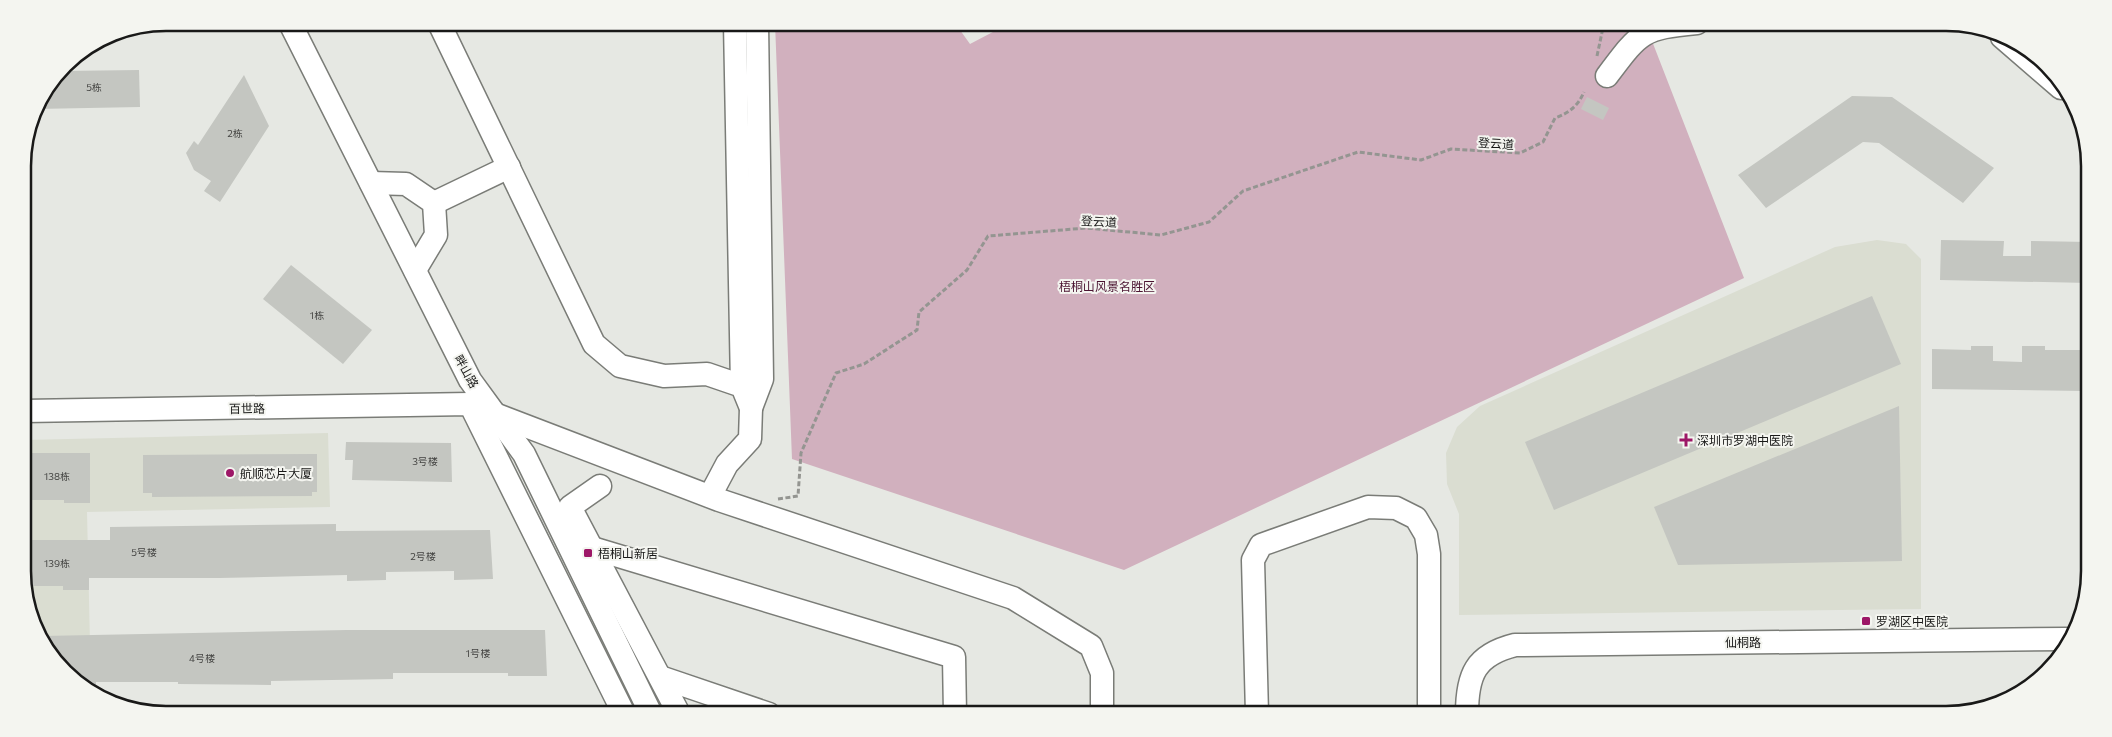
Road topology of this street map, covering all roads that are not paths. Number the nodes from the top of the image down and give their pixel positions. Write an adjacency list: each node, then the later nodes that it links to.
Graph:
1 (1648, 31): 7 (street)
2 (295, 32): 10 (street, 畔山路)
3 (444, 32): 9 (street)
4 (735, 32): 13 (street)
5 (757, 32): 15 (street)
6 (2026, 57): 8 (street)
7 (1601, 68)
8 (2039, 69)
9 (509, 167): 11 (street); 13 (street)
10 (371, 183): 11 (street); 12 (street, 畔山路)
11 (434, 203): 12 (street)
12 (415, 270): 17 (street, 畔山路)
13 (742, 386): 15 (street)
14 (470, 404): 16 (street, 百世路); 27 (street, 畔山路)
15 (751, 408): 19 (street)
16 (31, 411)
17 (496, 414): 19 (street); 28 (street, 畔山路)
18 (600, 486): 20 (street)
19 (710, 496): 23 (street)
20 (592, 548): 22 (street); 31 (street)
21 (2062, 639): 26 (street, 仙桐路)
22 (660, 677): 29 (street); 30 (street)
23 (1102, 705)
24 (1257, 705): 25 (street)
25 (1429, 705)
26 (1468, 705)
27 (620, 706)
28 (647, 706)
29 (674, 706)
30 (744, 706)
31 (955, 706)

